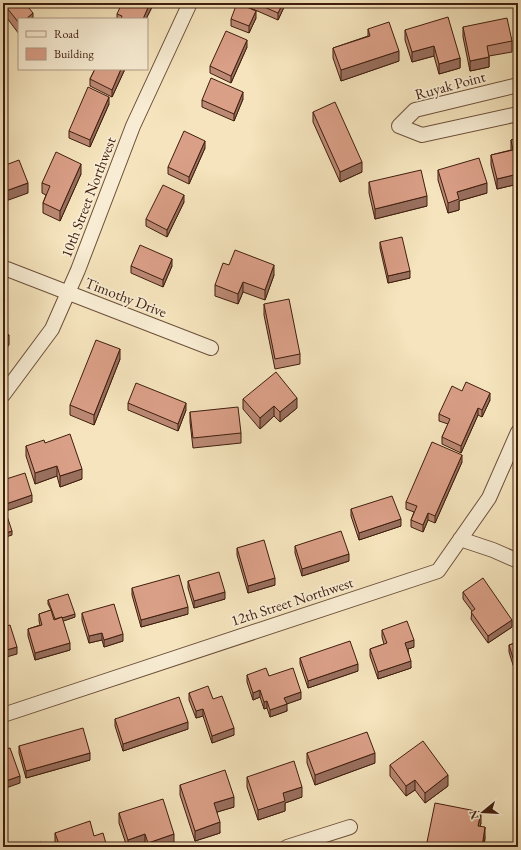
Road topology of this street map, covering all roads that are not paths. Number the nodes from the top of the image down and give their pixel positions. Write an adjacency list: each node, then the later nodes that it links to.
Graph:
1 (190, 3): 5 (street, 10th Street Northwest)
2 (518, 85): 3 (street, Ruyak Point)
3 (518, 114)
4 (7, 269): 5 (street, Timothy Drive)
5 (68, 293): 6 (street, Timothy Drive); 7 (street, 10th Street Northwest)
6 (211, 348)
7 (3, 395)
8 (518, 432): 9 (street, 12th Street Northwest)
9 (460, 539): 10 (street); 11 (street, 12th Street Northwest)
10 (518, 561)
11 (3, 715)
12 (350, 826): 13 (street)
13 (287, 847)

